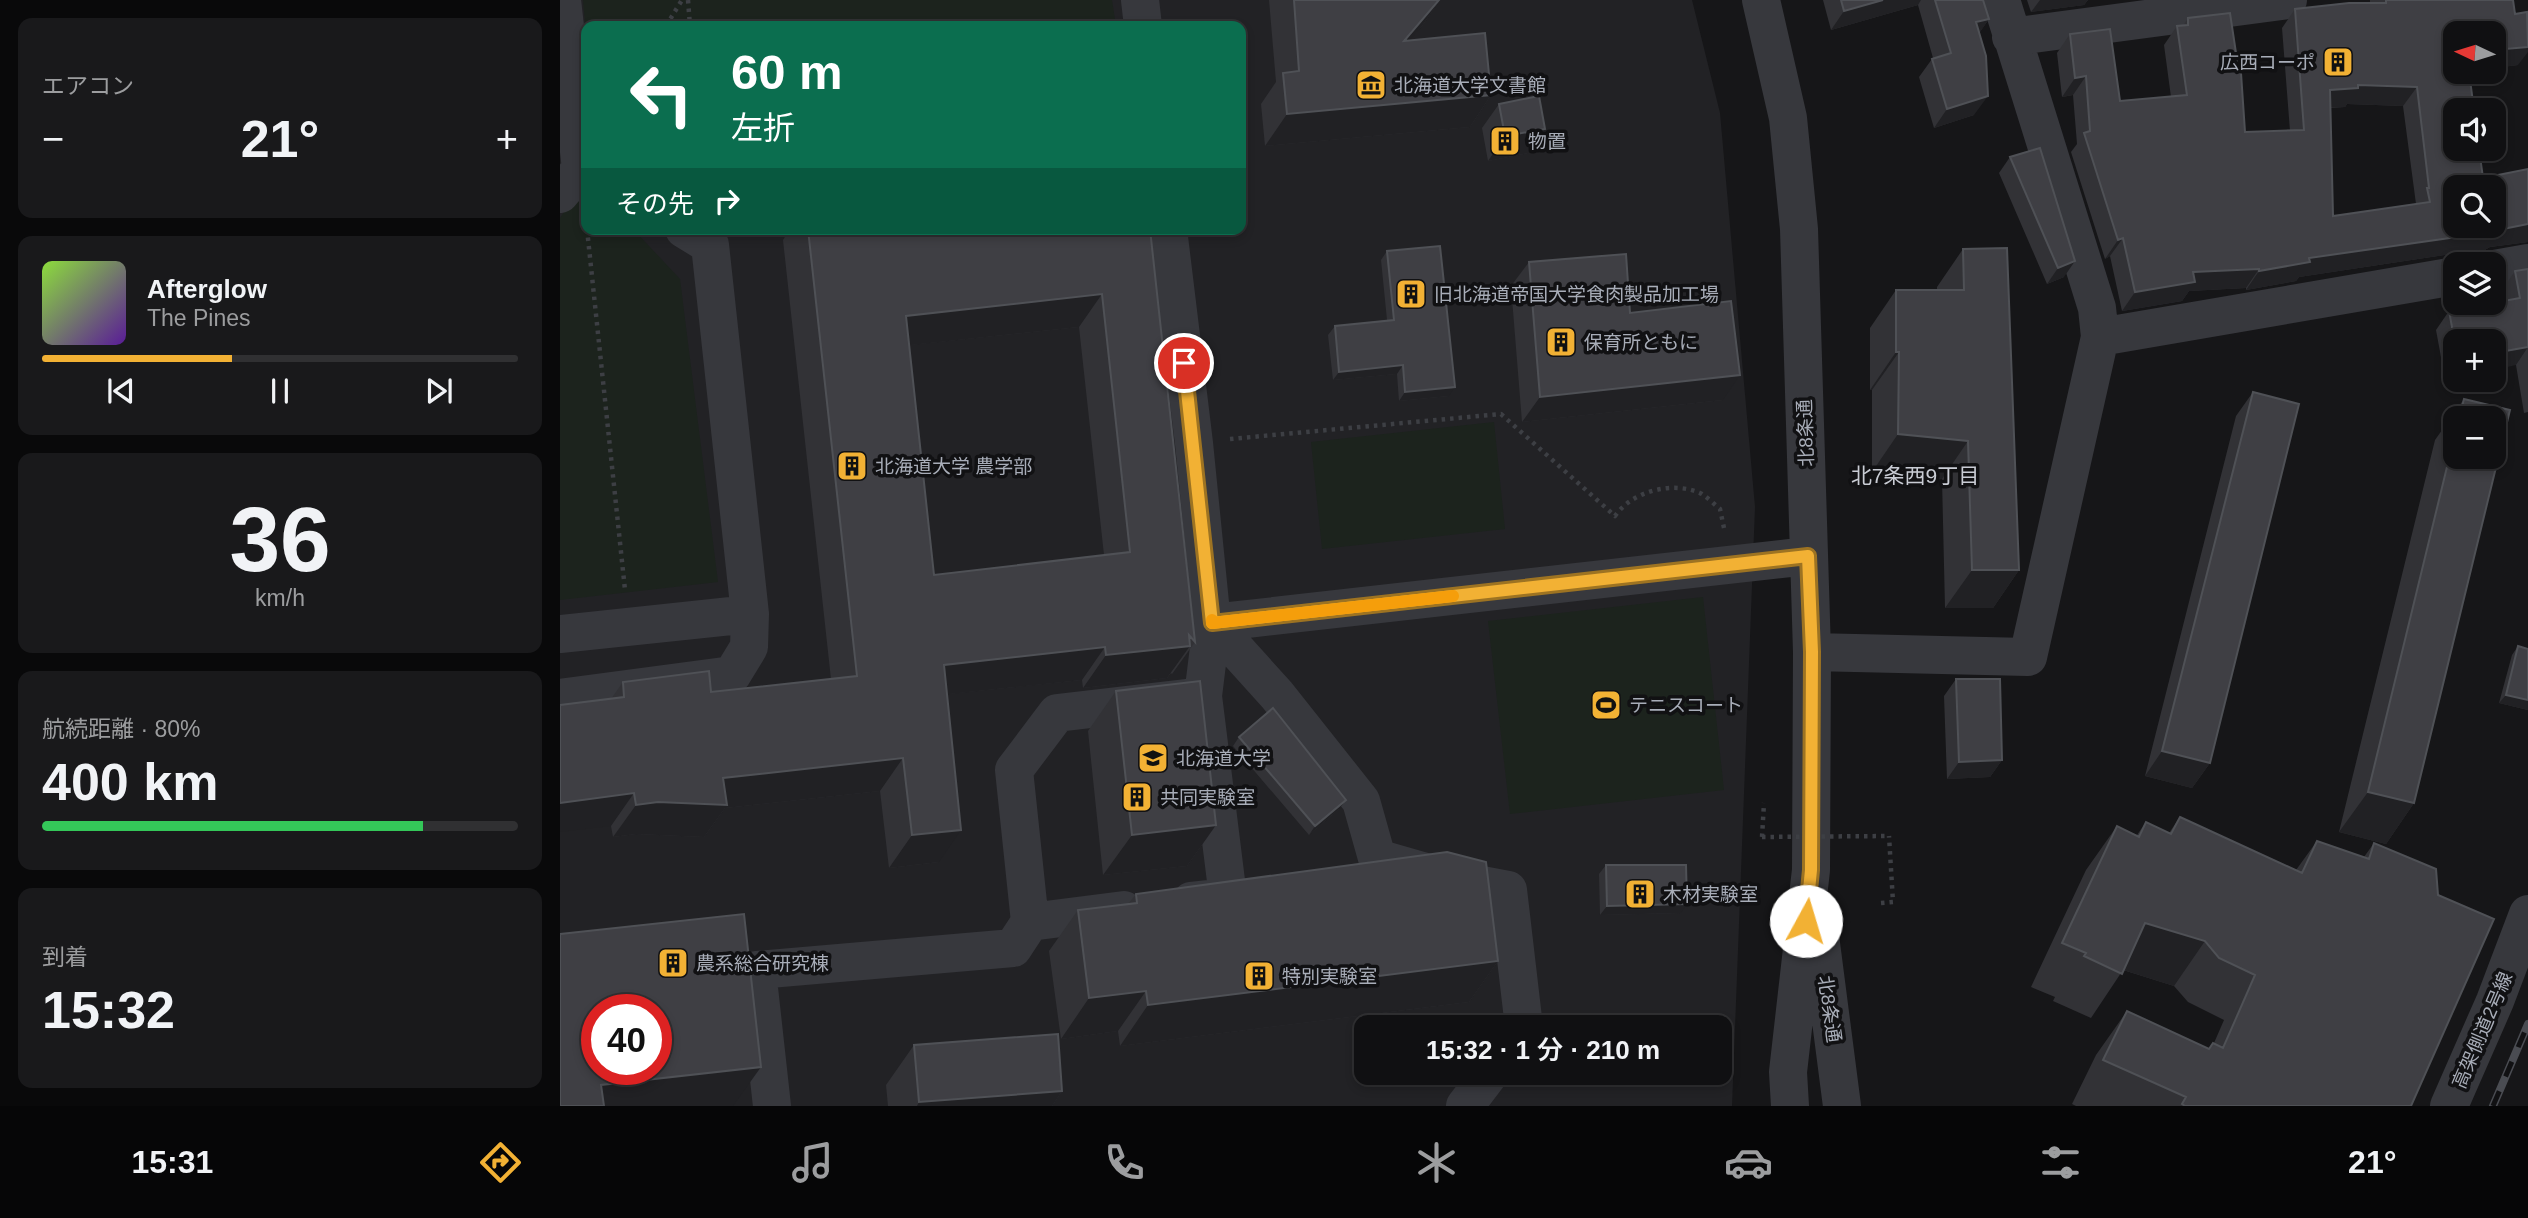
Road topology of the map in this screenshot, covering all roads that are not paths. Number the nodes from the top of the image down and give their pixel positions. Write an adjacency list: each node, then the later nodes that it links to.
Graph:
1 (562, 0): 8 (street)
2 (1140, 0): 6 (street)
3 (1761, 0): 15 (street, 北8条通)
4 (2001, 0): 7 (street)
5 (2264, 2): 7 (street)
6 (1142, 21)
7 (2011, 37): 14 (street)
8 (576, 179)
9 (694, 235): 16 (street)
10 (1169, 235): 17 (street)
11 (2528, 263): 12 (street)
12 (2506, 267)
13 (2443, 278): 14 (street)
14 (2100, 337): 19 (street)
15 (1808, 556): 17 (street); 19 (street, 北8条通)
16 (750, 614): 18 (street); 21 (street)
17 (1212, 623): 20 (street); 25 (street)
18 (560, 634)
19 (1812, 652): 22 (street, 北8条通)
20 (1203, 696): 24 (street); 24 (street)
21 (560, 698)
22 (1811, 870): 27 (street, 北8条通); 30 (street, 北8条通)
23 (2528, 914): 31 (street, 高架側道2号線)
24 (1030, 922): 28 (street)
25 (1523, 1015)
26 (1481, 1085): 29 (street)
27 (1787, 1095)
28 (772, 1106)
29 (1465, 1106)
30 (1842, 1106)
31 (2449, 1106)

